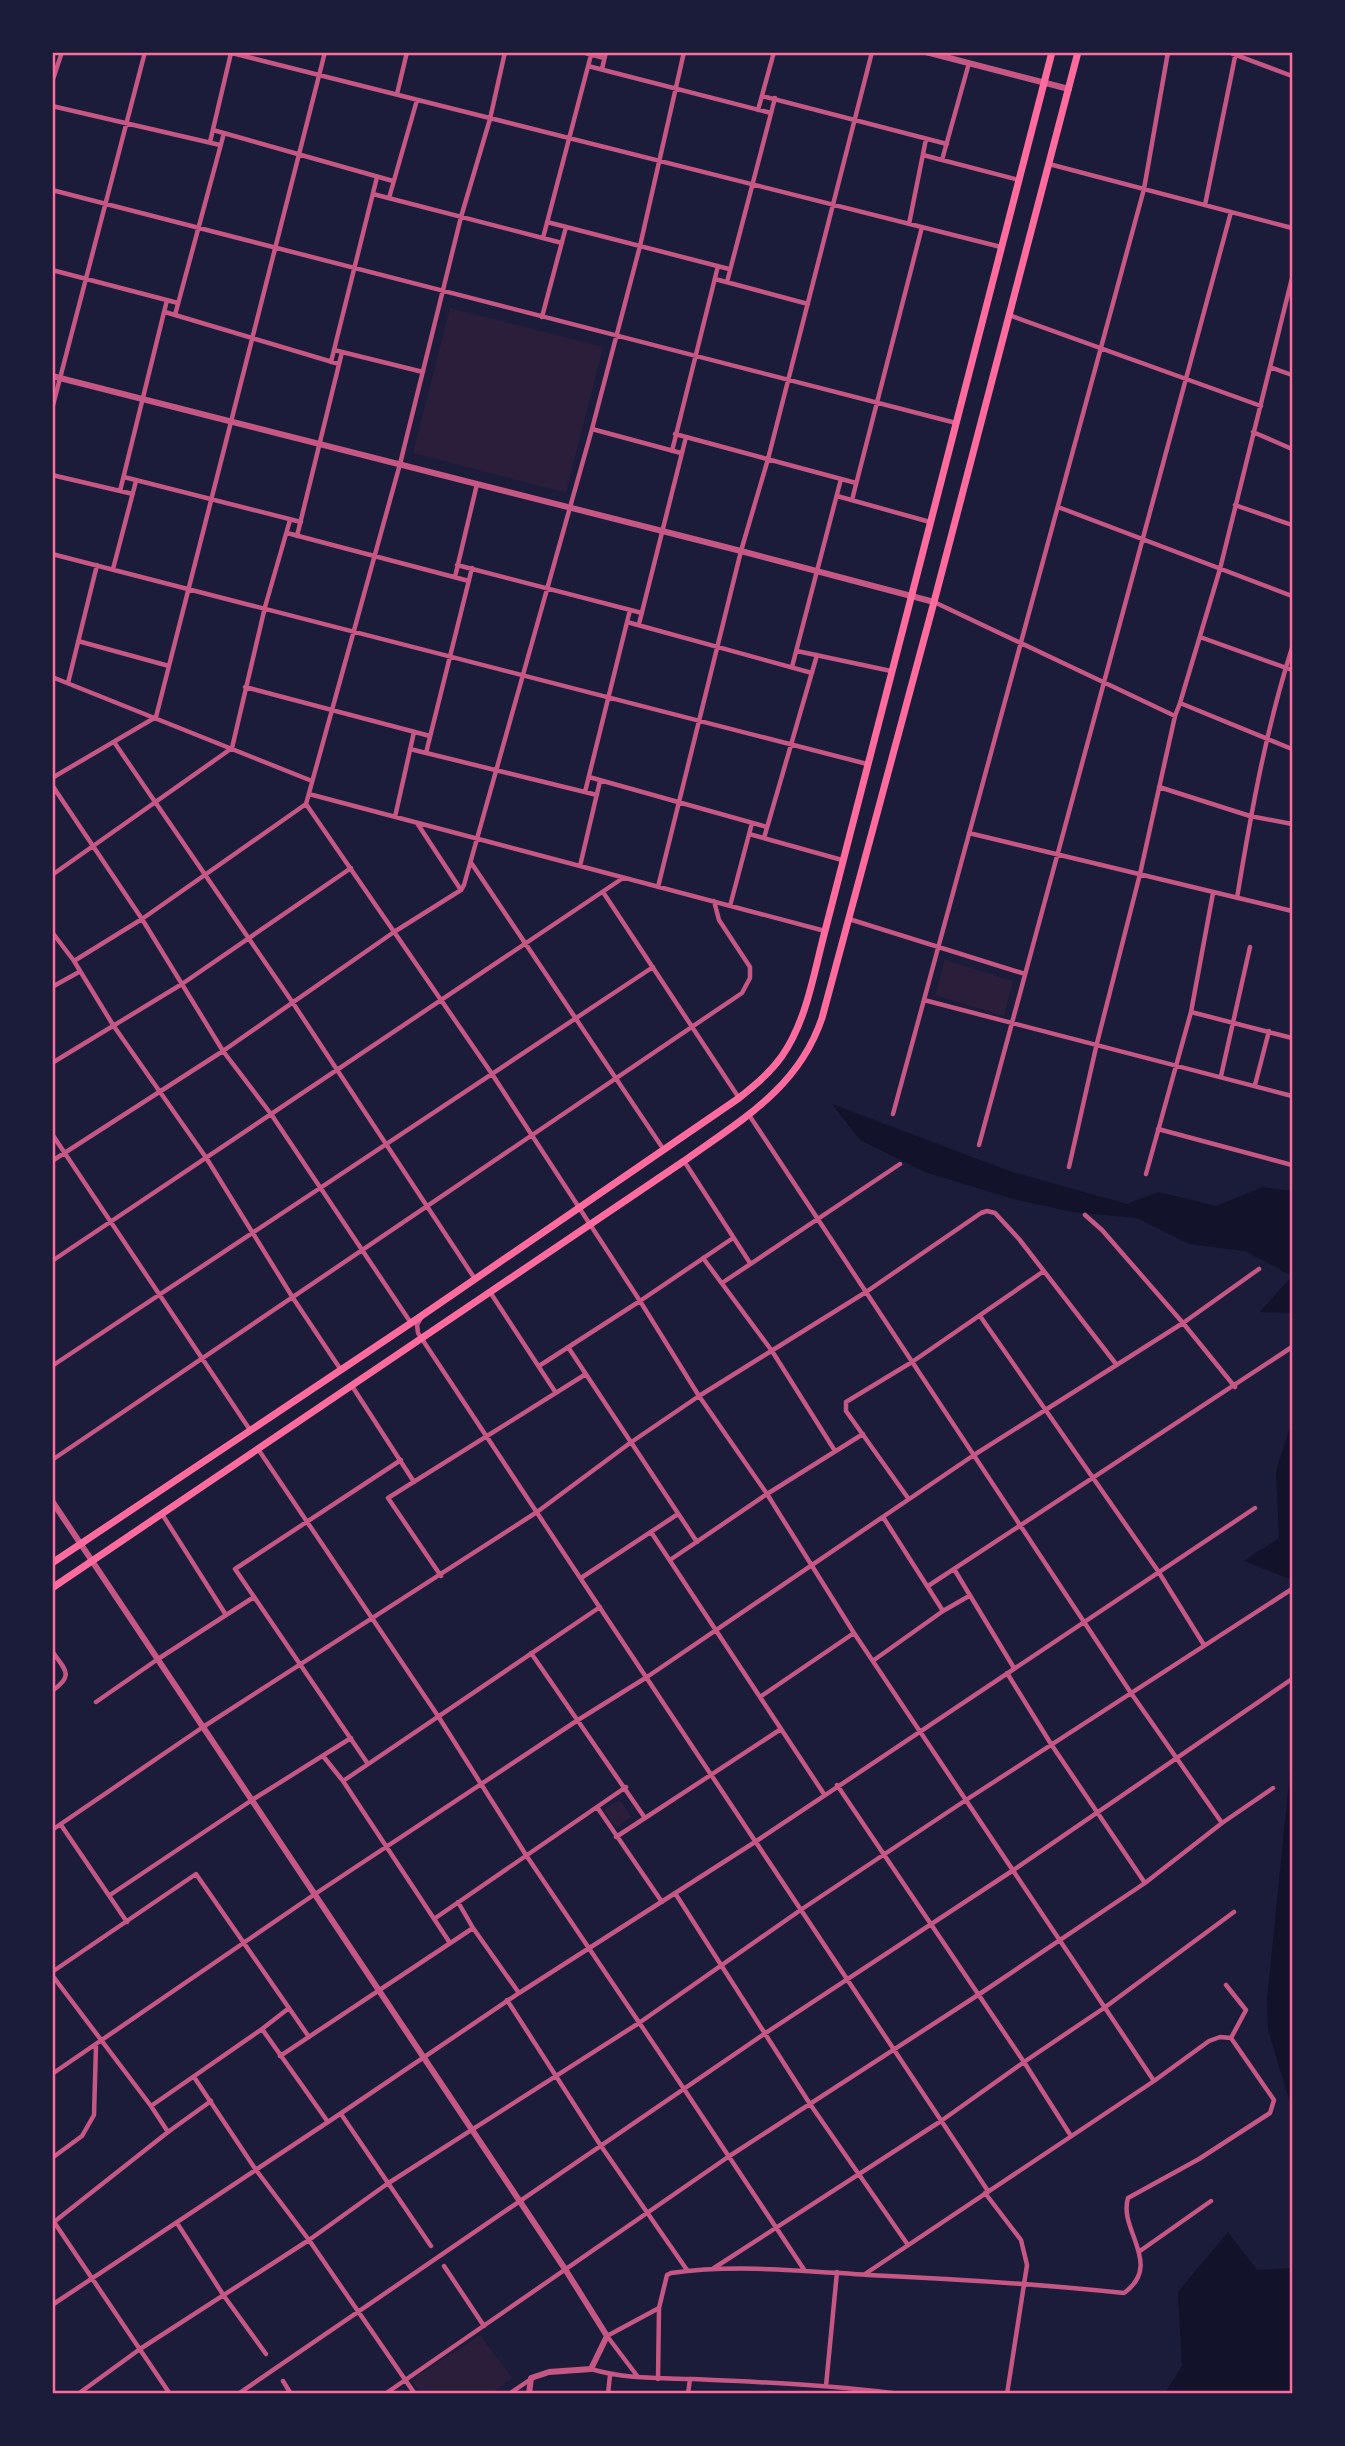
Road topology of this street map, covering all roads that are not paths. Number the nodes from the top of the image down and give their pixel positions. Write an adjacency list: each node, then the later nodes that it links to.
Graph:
1 (62, 52): 25 (street)
2 (145, 52): 38 (street)
3 (325, 52): 23 (street)
4 (407, 52): 29 (street)
5 (505, 52): 36 (street)
6 (582, 52): 17 (street)
7 (684, 52): 27 (street)
8 (775, 52): 30 (street)
9 (873, 52): 37 (street)
10 (926, 52): 19 (street)
11 (1052, 52): 26 (main road)
12 (1078, 52): 28 (main road)
13 (1168, 52): 55 (street)
14 (1228, 52): 16 (street)
15 (229, 53): 23 (street); 39 (street)
16 (1236, 54): 24 (street); 61 (street)
17 (591, 55): 18 (street); 21 (street)
18 (605, 55): 22 (street)
19 (950, 55): 20 (street)
20 (969, 63): 26 (street); 44 (street)
21 (588, 66): 22 (street); 41 (street)
22 (602, 69): 27 (street)
23 (320, 76): 29 (street); 46 (street)
24 (1293, 76)
25 (52, 82)
26 (1044, 82): 28 (street); 52 (main road)
27 (675, 88): 34 (street); 49 (street)
28 (1069, 89): 50 (main road)
29 (397, 94): 32 (street)
30 (762, 96): 31 (street); 34 (street)
31 (775, 98): 35 (street); 37 (street)
32 (417, 100): 36 (street); 53 (street)
33 (52, 106): 38 (street)
34 (758, 110): 35 (street)
35 (771, 113): 54 (street)
36 (490, 119): 41 (street); 63 (street)
37 (854, 119): 42 (street); 60 (street)
38 (126, 123): 43 (street); 59 (street)
39 (213, 130): 40 (street); 43 (street)
40 (224, 133): 45 (street); 46 (street)
41 (569, 138): 49 (street); 64 (street)
42 (926, 139): 44 (street); 47 (street)
43 (210, 142): 45 (street)
44 (947, 144): 48 (street)
45 (220, 145): 68 (street)
46 (300, 154): 51 (street); 74 (street)
47 (923, 155): 48 (street); 65 (street)
48 (942, 160): 52 (street)
49 (660, 161): 54 (street); 72 (street)
50 (1049, 164): 55 (street); 91 (main road)
51 (377, 177): 53 (street); 57 (street)
52 (1019, 180): 73 (main road)
53 (393, 181): 58 (street)
54 (751, 184): 60 (street); 77 (street)
55 (1144, 189): 61 (street); 95 (street)
56 (52, 191): 59 (street)
57 (373, 194): 58 (street); 76 (street)
58 (388, 198): 63 (street)
59 (106, 204): 68 (street); 80 (street)
60 (834, 205): 65 (street); 86 (street)
61 (1205, 205): 62 (street)
62 (1231, 212): 69 (street); 106 (street)
63 (461, 217): 70 (street); 83 (street)
64 (547, 222): 66 (street); 70 (street)
65 (909, 224): 67 (street)
66 (566, 227): 71 (street); 72 (street)
67 (922, 227): 73 (street); 109 (street)
68 (198, 228): 74 (street); 85 (street)
69 (1293, 228)
70 (543, 238): 71 (street)
71 (562, 243): 92 (street)
72 (640, 246): 75 (street); 93 (street)
73 (1001, 247): 113 (main road)
74 (275, 248): 76 (street); 94 (street)
75 (718, 266): 77 (street); 81 (street)
76 (354, 268): 83 (street); 96 (street)
77 (729, 269): 82 (street)
78 (52, 270): 80 (street)
79 (1293, 278): 87 (street)
80 (86, 279): 84 (street); 105 (street)
81 (715, 279): 82 (street); 98 (street)
82 (726, 282): 86 (street)
83 (443, 291): 92 (street); 102 (street)
84 (167, 300): 85 (street); 89 (street)
85 (178, 303): 90 (street)
86 (808, 304): 107 (street)
87 (1286, 305): 88 (street); 101 (street)
88 (1293, 307)
89 (165, 312): 90 (street); 108 (street)
90 (175, 315): 94 (street)
91 (1009, 315): 95 (street); 161 (main road)
92 (542, 317): 93 (street)
93 (617, 336): 98 (street); 114 (street)
94 (252, 338): 99 (street); 112 (street)
95 (1101, 348): 106 (street); 136 (street)
96 (334, 350): 97 (street); 99 (street)
97 (342, 352): 100 (street); 102 (street)
98 (696, 356): 107 (street); 116 (street)
99 (331, 362): 100 (street)
100 (339, 364): 118 (street)
101 (1270, 367): 103 (street); 110 (street)
102 (423, 372): 123 (street)
103 (1293, 375)
104 (52, 376): 105 (street)
105 (61, 378): 108 (street); 111 (street)
106 (1186, 379): 110 (street); 145 (street)
107 (788, 380): 109 (street); 122 (street)
108 (143, 399): 112 (street); 125 (street)
109 (877, 403): 113 (street); 128 (street)
110 (1261, 406): 115 (street)
111 (52, 409)
112 (231, 421): 118 (street); 133 (street)
113 (956, 423): 140 (main road)
114 (592, 429): 120 (street); 137 (street)
115 (1253, 432): 119 (street); 135 (street)
116 (676, 434): 117 (street); 120 (street)
117 (687, 437): 121 (street); 122 (street)
118 (321, 445): 123 (street); 139 (street)
119 (1293, 449)
120 (672, 451): 121 (street)
121 (681, 453): 142 (street)
122 (768, 459): 126 (street); 146 (street)
123 (400, 464): 129 (street); 148 (street)
124 (52, 475): 130 (street)
125 (124, 477): 127 (street); 130 (street)
126 (841, 479): 128 (street); 132 (street)
127 (136, 481): 131 (street); 133 (street)
128 (856, 483): 134 (street)
129 (478, 484): 137 (street); 150 (street)
130 (120, 491): 131 (street)
131 (133, 494): 152 (street)
132 (836, 496): 134 (street); 154 (street)
133 (211, 498): 138 (street); 157 (street)
134 (852, 500): 140 (street)
135 (1235, 505): 141 (street); 153 (street)
136 (1058, 506): 145 (street); 170 (street)
137 (569, 507): 142 (street); 158 (street)
138 (290, 520): 139 (street); 143 (street)
139 (301, 522): 144 (street)
140 (930, 522): 159 (main road)
141 (1293, 524)
142 (662, 530): 146 (street); 164 (street)
143 (287, 533): 144 (street); 162 (street)
144 (297, 536): 148 (street)
145 (1142, 539): 153 (street); 184 (street)
146 (741, 551): 154 (street); 171 (street)
147 (52, 554): 149 (street)
148 (374, 557): 155 (street); 167 (street)
149 (97, 565): 152 (street); 169 (street)
150 (457, 565): 151 (street); 155 (street)
151 (472, 568): 156 (street); 158 (street)
152 (113, 569): 157 (street)
153 (1220, 569): 160 (street); 168 (street)
154 (817, 571): 159 (street); 173 (street)
155 (454, 577): 156 (street)
156 (469, 581): 175 (street)
157 (188, 588): 162 (street); 176 (street)
158 (547, 588): 163 (street); 182 (street)
159 (911, 596): 161 (street); 180 (main road)
160 (1293, 596)
161 (934, 602): 170 (street); 245 (main road)
162 (265, 607): 167 (street); 186 (street)
163 (630, 610): 164 (street); 165 (street)
164 (642, 612): 166 (street)
165 (627, 622): 166 (street); 187 (street)
166 (639, 624): 171 (street)
167 (354, 630): 175 (street); 189 (street)
168 (1200, 637): 178 (street); 188 (street)
169 (78, 641): 176 (street); 185 (street)
170 (1021, 641): 184 (street); 222 (street)
171 (718, 646): 177 (street); 192 (street)
172 (1293, 648): 178 (street)
173 (797, 651): 174 (street); 177 (street)
174 (817, 655): 180 (street); 181 (street)
175 (450, 656): 182 (street); 194 (street)
176 (169, 666): 191 (street)
177 (792, 667): 181 (street)
178 (1286, 667): 179 (street); 195 (street)
179 (1293, 670)
180 (891, 671): 202 (main road)
181 (812, 673): 197 (street)
182 (523, 675): 187 (street); 203 (street)
183 (54, 680): 185 (street)
184 (1104, 682): 190 (street); 227 (street)
185 (68, 683): 191 (street)
186 (245, 687): 189 (street); 198 (street)
187 (609, 697): 192 (street); 204 (street)
188 (1180, 704): 190 (street); 195 (street)
189 (332, 710): 193 (street); 207 (street)
190 (1175, 716): 209 (street)
191 (156, 717): 196 (street); 198 (street)
192 (699, 720): 197 (street); 214 (street)
193 (415, 732): 194 (street); 199 (street)
194 (430, 736): 201 (street)
195 (1267, 739): 200 (street); 216 (street)
196 (114, 742): 205 (street); 213 (street)
197 (792, 743): 202 (street); 221 (street)
198 (232, 748): 207 (street); 213 (street)
199 (410, 749): 201 (street); 217 (street)
200 (1293, 749)
201 (426, 753): 203 (street)
202 (867, 764): 228 (main road)
203 (498, 770): 210 (street); 225 (street)
204 (589, 777): 206 (street); 210 (street)
205 (52, 778)
206 (600, 780): 212 (street); 214 (street)
207 (312, 781): 211 (street)
208 (52, 785): 226 (street)
209 (1159, 787): 216 (street); 232 (street)
210 (585, 792): 212 (street)
211 (309, 794): 215 (street); 217 (street)
212 (597, 794): 230 (street)
213 (155, 802): 226 (street); 234 (street)
214 (679, 802): 219 (street); 236 (street)
215 (306, 804): 231 (street); 234 (street)
216 (1250, 816): 220 (street); 240 (street)
217 (395, 817): 218 (street)
218 (417, 823): 225 (street); 237 (street)
219 (752, 823): 221 (street); 223 (street)
220 (1293, 824)
221 (767, 827): 224 (street)
222 (969, 833): 227 (street); 251 (street)
223 (749, 834): 224 (street); 242 (street)
224 (764, 838): 228 (street)
225 (479, 839): 229 (street); 230 (street)
226 (93, 846): 233 (street); 244 (street)
227 (1058, 855): 232 (street); 256 (street)
228 (842, 860): 246 (main road)
229 (472, 863): 237 (street); 250 (street)
230 (580, 866): 235 (street)
231 (351, 868): 248 (street); 249 (street)
232 (1140, 874): 239 (street); 270 (street)
233 (52, 875)
234 (205, 875): 244 (street); 249 (street)
235 (623, 878): 236 (street); 238 (street)
236 (658, 887): 241 (street)
237 (461, 890): 248 (street)
238 (603, 892): 250 (street); 254 (street)
239 (1213, 893): 240 (street); 262 (street)
240 (1237, 898): 243 (street)
241 (714, 901): 242 (street); 267 (street)
242 (730, 906): 246 (street)
243 (1293, 911)
244 (142, 919): 253 (street); 257 (street)
245 (848, 919): 251 (street); 284 (main road)
246 (825, 931): 281 (main road)
247 (52, 932): 253 (street)
248 (394, 932): 259 (street); 261 (street)
249 (248, 939): 257 (street); 261 (street)
250 (525, 944): 259 (street); 263 (street)
251 (939, 947): 256 (street); 260 (street)
252 (1250, 947): 264 (street)
253 (74, 961): 255 (street)
254 (653, 967): 263 (street); 267 (street)
255 (79, 972): 258 (street); 265 (street)
256 (1025, 974): 266 (street)
257 (182, 984): 265 (street); 271 (street)
258 (52, 987)
259 (441, 1000): 274 (street); 275 (street)
260 (924, 1000): 266 (street); 283 (street)
261 (293, 1003): 271 (street); 274 (street)
262 (1191, 1012): 264 (street); 273 (street)
263 (575, 1018): 275 (street); 277 (street)
264 (1232, 1021): 268 (street); 276 (street)
265 (113, 1024): 272 (street); 279 (street)
266 (1012, 1024): 270 (street); 289 (street)
267 (692, 1027): 277 (street); 281 (street)
268 (1269, 1031): 269 (street); 278 (street)
269 (1293, 1038)
270 (1097, 1043): 273 (street); 297 (street)
271 (223, 1051): 279 (street); 282 (street)
272 (52, 1063)
273 (1177, 1064): 276 (street); 285 (street)
274 (336, 1070): 282 (street); 288 (street)
275 (492, 1074): 287 (street); 288 (street)
276 (1221, 1076): 278 (street)
277 (616, 1079): 287 (street); 290 (street)
278 (1255, 1085): 280 (street)
279 (162, 1091): 291 (street); 292 (street)
280 (1293, 1096)
281 (738, 1098): 290 (main road)
282 (271, 1114): 292 (street); 299 (street)
283 (893, 1114)
284 (749, 1115): 294 (main road); 303 (street)
285 (1158, 1129): 296 (street); 298 (street)
286 (52, 1134): 291 (street)
287 (532, 1135): 300 (street); 301 (street)
288 (386, 1144): 299 (street); 300 (street)
289 (979, 1145)
290 (664, 1150): 301 (main road)
291 (65, 1152): 293 (street); 304 (street)
292 (207, 1159): 304 (street); 306 (street)
293 (52, 1161)
294 (684, 1161): 305 (main road); 307 (street)
295 (900, 1164): 303 (street)
296 (1293, 1165)
297 (1069, 1167)
298 (1146, 1174)
299 (321, 1187): 306 (street); 308 (street)
300 (428, 1206): 308 (street); 314 (street)
301 (579, 1208): 305 (street); 314 (main road)
302 (1085, 1215): 324 (street)
303 (818, 1219): 311 (street); 316 (street)
304 (110, 1222): 310 (street); 318 (street)
305 (590, 1225): 317 (main road); 320 (street)
306 (253, 1230): 318 (street); 319 (street)
307 (733, 1238): 309 (street); 311 (street)
308 (363, 1250): 319 (street); 323 (street)
309 (703, 1258): 315 (street); 320 (street)
310 (52, 1261)
311 (750, 1263): 315 (street)
312 (1259, 1269): 324 (street)
313 (1044, 1271): 316 (street); 322 (street); 331 (street)
314 (475, 1279): 321 (main road)
315 (722, 1283): 328 (street)
316 (866, 1292): 328 (street); 330 (street)
317 (490, 1293): 325 (main road); 333 (street)
318 (159, 1295): 329 (street); 332 (street)
319 (293, 1298): 329 (street); 334 (street)
320 (640, 1301): 326 (street); 339 (street)
321 (423, 1315): 323 (main road); 325 (street)
322 (980, 1316): 330 (street); 340 (street)
323 (411, 1323): 334 (main road)
324 (1183, 1323): 331 (street); 337 (street)
325 (421, 1339): 336 (main road); 343 (street)
326 (568, 1347): 333 (street); 335 (street)
327 (1293, 1347): 337 (street)
328 (772, 1351): 339 (street); 346 (street)
329 (202, 1359): 341 (street); 348 (street)
330 (912, 1362): 342 (street); 347 (street)
331 (1116, 1364): 340 (street)
332 (52, 1366)
333 (539, 1366): 338 (street)
334 (341, 1370): 341 (main road)
335 (586, 1374): 338 (street); 344 (street)
336 (352, 1386): 345 (main road); 349 (street)
337 (1235, 1387): 350 (street)
338 (556, 1393): 343 (street)
339 (699, 1396): 344 (street); 352 (street)
340 (1046, 1411): 347 (street); 350 (street)
341 (251, 1431): 364 (main road)
342 (863, 1434): 346 (street); 353 (street)
343 (487, 1437): 351 (street); 356 (street)
344 (630, 1443): 356 (street); 358 (street)
345 (258, 1448): 357 (main road); 360 (street)
346 (835, 1451): 352 (street)
347 (974, 1455): 353 (street); 361 (street)
348 (52, 1460)
349 (401, 1460): 351 (street); 360 (street)
350 (1094, 1479): 361 (street); 370 (street)
351 (415, 1482): 371 (street)
352 (767, 1494): 363 (street); 368 (street)
353 (908, 1499): 359 (street)
354 (52, 1501): 364 (street)
355 (1255, 1508): 370 (street)
356 (537, 1513): 371 (street); 372 (street)
357 (162, 1514): 366 (main road); 380 (street)
358 (678, 1514): 362 (street); 363 (street)
359 (883, 1517): 368 (street); 373 (street)
360 (308, 1520): 377 (street); 381 (street)
361 (1020, 1525): 369 (street); 382 (street)
362 (651, 1532): 365 (street); 372 (street)
363 (697, 1542): 365 (street)
364 (81, 1544): 366 (street); 367 (main road)
365 (670, 1560): 383 (street)
366 (93, 1561): 374 (main road); 388 (street)
367 (52, 1563)
368 (810, 1566): 383 (street); 384 (street)
369 (954, 1569): 373 (street); 376 (street)
370 (1158, 1571): 382 (street); 385 (street)
371 (441, 1576): 381 (street)
372 (581, 1578): 378 (street)
373 (928, 1586): 379 (street)
374 (52, 1588)
375 (1293, 1589): 385 (street)
376 (969, 1596): 379 (street); 391 (street)
377 (254, 1597): 380 (street); 390 (street)
378 (600, 1606): 387 (street); 393 (street)
379 (943, 1611): 389 (street)
380 (226, 1615): 388 (street)
381 (374, 1619): 390 (street); 399 (street)
382 (1085, 1623): 391 (street); 396 (street)
383 (717, 1631): 393 (street); 397 (street)
384 (854, 1633): 389 (street); 397 (street)
385 (1204, 1645): 396 (street)
386 (52, 1651): 395 (street)
387 (531, 1653): 399 (street); 400 (street)
388 (158, 1659): 398 (street); 401 (street)
389 (874, 1660): 403 (street)
390 (301, 1666): 401 (street); 404 (street)
391 (1014, 1668): 392 (street)
392 (1007, 1674): 403 (street); 405 (street)
393 (647, 1677): 400 (street); 409 (street)
394 (1293, 1679): 407 (street)
395 (52, 1691)
396 (1131, 1693): 405 (street); 407 (street)
397 (760, 1696): 402 (street)
398 (96, 1703)
399 (438, 1716): 408 (street); 411 (street)
400 (578, 1720): 411 (street); 413 (street)
401 (203, 1727): 416 (street); 422 (street)
402 (781, 1729): 409 (street); 415 (street)
403 (919, 1730): 412 (street); 417 (street)
404 (351, 1738): 406 (street); 408 (street)
405 (1051, 1744): 417 (street); 419 (street)
406 (323, 1756): 410 (street); 416 (street)
407 (1178, 1759): 419 (street); 421 (street)
408 (368, 1764): 410 (street)
409 (710, 1776): 420 (street); 425 (street)
410 (343, 1781): 426 (street)
411 (482, 1784): 426 (street); 427 (street)
412 (837, 1785): 415 (street); 428 (street)
413 (626, 1787): 418 (street); 420 (street)
414 (1273, 1788): 421 (street)
415 (824, 1794): 425 (street)
416 (252, 1800): 432 (street); 433 (street)
417 (966, 1800): 428 (street); 429 (street)
418 (597, 1807): 424 (street); 427 (street)
419 (1097, 1813): 429 (street); 430 (street)
420 (645, 1818): 424 (street)
421 (1222, 1823): 430 (street)
422 (61, 1825): 423 (street); 433 (street)
423 (52, 1830)
424 (616, 1837): 435 (street)
425 (755, 1842): 431 (street); 436 (street)
426 (387, 1847): 432 (street); 438 (street)
427 (526, 1855): 434 (street); 445 (street)
428 (884, 1857): 436 (street); 440 (street)
429 (1012, 1871): 440 (street); 442 (street)
430 (1145, 1883): 442 (street)
431 (675, 1893): 435 (street); 446 (street)
432 (315, 1894): 443 (street); 450 (street)
433 (110, 1895): 439 (street)
434 (458, 1902): 438 (street); 441 (street)
435 (662, 1902): 445 (street)
436 (802, 1909): 446 (street); 448 (street)
437 (1234, 1912): 455 (street)
438 (434, 1919): 444 (street)
439 (127, 1922): 443 (street); 447 (street)
440 (931, 1925): 448 (street); 452 (street)
441 (473, 1928): 444 (street); 451 (street)
442 (1059, 1941): 452 (street); 455 (street)
443 (244, 1942): 454 (street); 461 (street)
444 (450, 1943): 450 (street)
445 (590, 1948): 451 (street); 456 (street)
446 (723, 1966): 456 (street); 458 (street)
447 (52, 1974): 461 (street)
448 (848, 1980): 458 (street); 463 (street)
449 (1226, 1985): 460 (street)
450 (379, 1990): 459 (street); 465 (street)
451 (519, 1993): 453 (street)
452 (978, 1995): 463 (street); 466 (street)
453 (507, 2000): 465 (street); 469 (street)
454 (289, 2008): 457 (street); 459 (street)
455 (1104, 2008): 466 (street); 470 (street)
456 (639, 2023): 469 (street); 471 (street)
457 (262, 2029): 464 (street); 468 (street)
458 (764, 2035): 471 (street); 473 (street)
459 (309, 2037): 464 (street)
460 (1231, 2038): 470 (street); 497 (street)
461 (102, 2041): 462 (street); 474 (street)
462 (96, 2046): 467 (street); 483 (street)
463 (895, 2049): 473 (street); 476 (street)
464 (280, 2056): 477 (street)
465 (424, 2058): 475 (street); 478 (street)
466 (1024, 2062): 476 (street); 480 (street)
467 (52, 2074)
468 (194, 2077): 472 (street); 474 (street)
469 (556, 2078): 478 (street); 481 (street)
470 (1154, 2081): 480 (street)
471 (684, 2089): 481 (street); 482 (street)
472 (211, 2101): 479 (street); 484 (street)
473 (810, 2104): 482 (street); 485 (street)
474 (151, 2106): 479 (street)
475 (341, 2113): 477 (street); 486 (street)
476 (941, 2121): 485 (street); 487 (street)
477 (328, 2122): 484 (street)
478 (472, 2130): 486 (street); 488 (street)
479 (168, 2132): 491 (street)
480 (1071, 2136): 487 (street)
481 (601, 2146): 488 (street); 490 (street)
482 (728, 2157): 490 (street); 493 (street)
483 (52, 2158)
484 (256, 2170): 492 (street); 494 (street)
485 (859, 2174): 493 (street); 496 (street)
486 (387, 2184): 494 (street); 495 (street)
487 (986, 2192): 496 (street); 506 (street)
488 (519, 2201): 499 (street); 510 (street)
489 (1211, 2201): 497 (street)
490 (647, 2212): 499 (street); 501 (street)
491 (53, 2221): 505 (street)
492 (177, 2223): 505 (street); 507 (street)
493 (776, 2228): 500 (street); 502 (street)
494 (309, 2240): 507 (street); 510 (street)
495 (431, 2246)
496 (909, 2246): 504 (street)
497 (1140, 2250): 506 (street)
498 (444, 2266): 511 (street)
499 (565, 2269): 511 (street); 512 (street)
500 (713, 2269): 501 (street); 502 (street)
501 (687, 2271): 509 (street)
502 (805, 2272): 503 (street)
503 (837, 2272): 504 (street); 524 (street)
504 (865, 2274): 506 (street)
505 (93, 2279): 508 (street); 513 (street)
506 (1026, 2283): 538 (street)
507 (224, 2295): 513 (street); 514 (street)
508 (52, 2305)
509 (659, 2308): 512 (street); 519 (street)
510 (359, 2311): 521 (street); 528 (street)
511 (484, 2326): 521 (street)
512 (607, 2336): 515 (street); 517 (street)
513 (141, 2349): 526 (street); 527 (street)
514 (265, 2354)
515 (591, 2369): 516 (street); 518 (street)
516 (610, 2375): 517 (street); 534 (street)
517 (639, 2377): 519 (street)
518 (531, 2378): 532 (street); 533 (street)
519 (658, 2379): 520 (street)
520 (690, 2379): 523 (street); 535 (street)
521 (405, 2380): 530 (street); 531 (street)
522 (283, 2381): 529 (street)
523 (776, 2384): 524 (street); 536 (street)
524 (826, 2386): 525 (street)
525 (856, 2391): 537 (street)
526 (78, 2393)
527 (170, 2393)
528 (239, 2393)
529 (291, 2393)
530 (385, 2393)
531 (415, 2393)
532 (509, 2393)
533 (529, 2393)
534 (608, 2393)
535 (688, 2393)
536 (774, 2393)
537 (900, 2393)
538 (1007, 2393)

